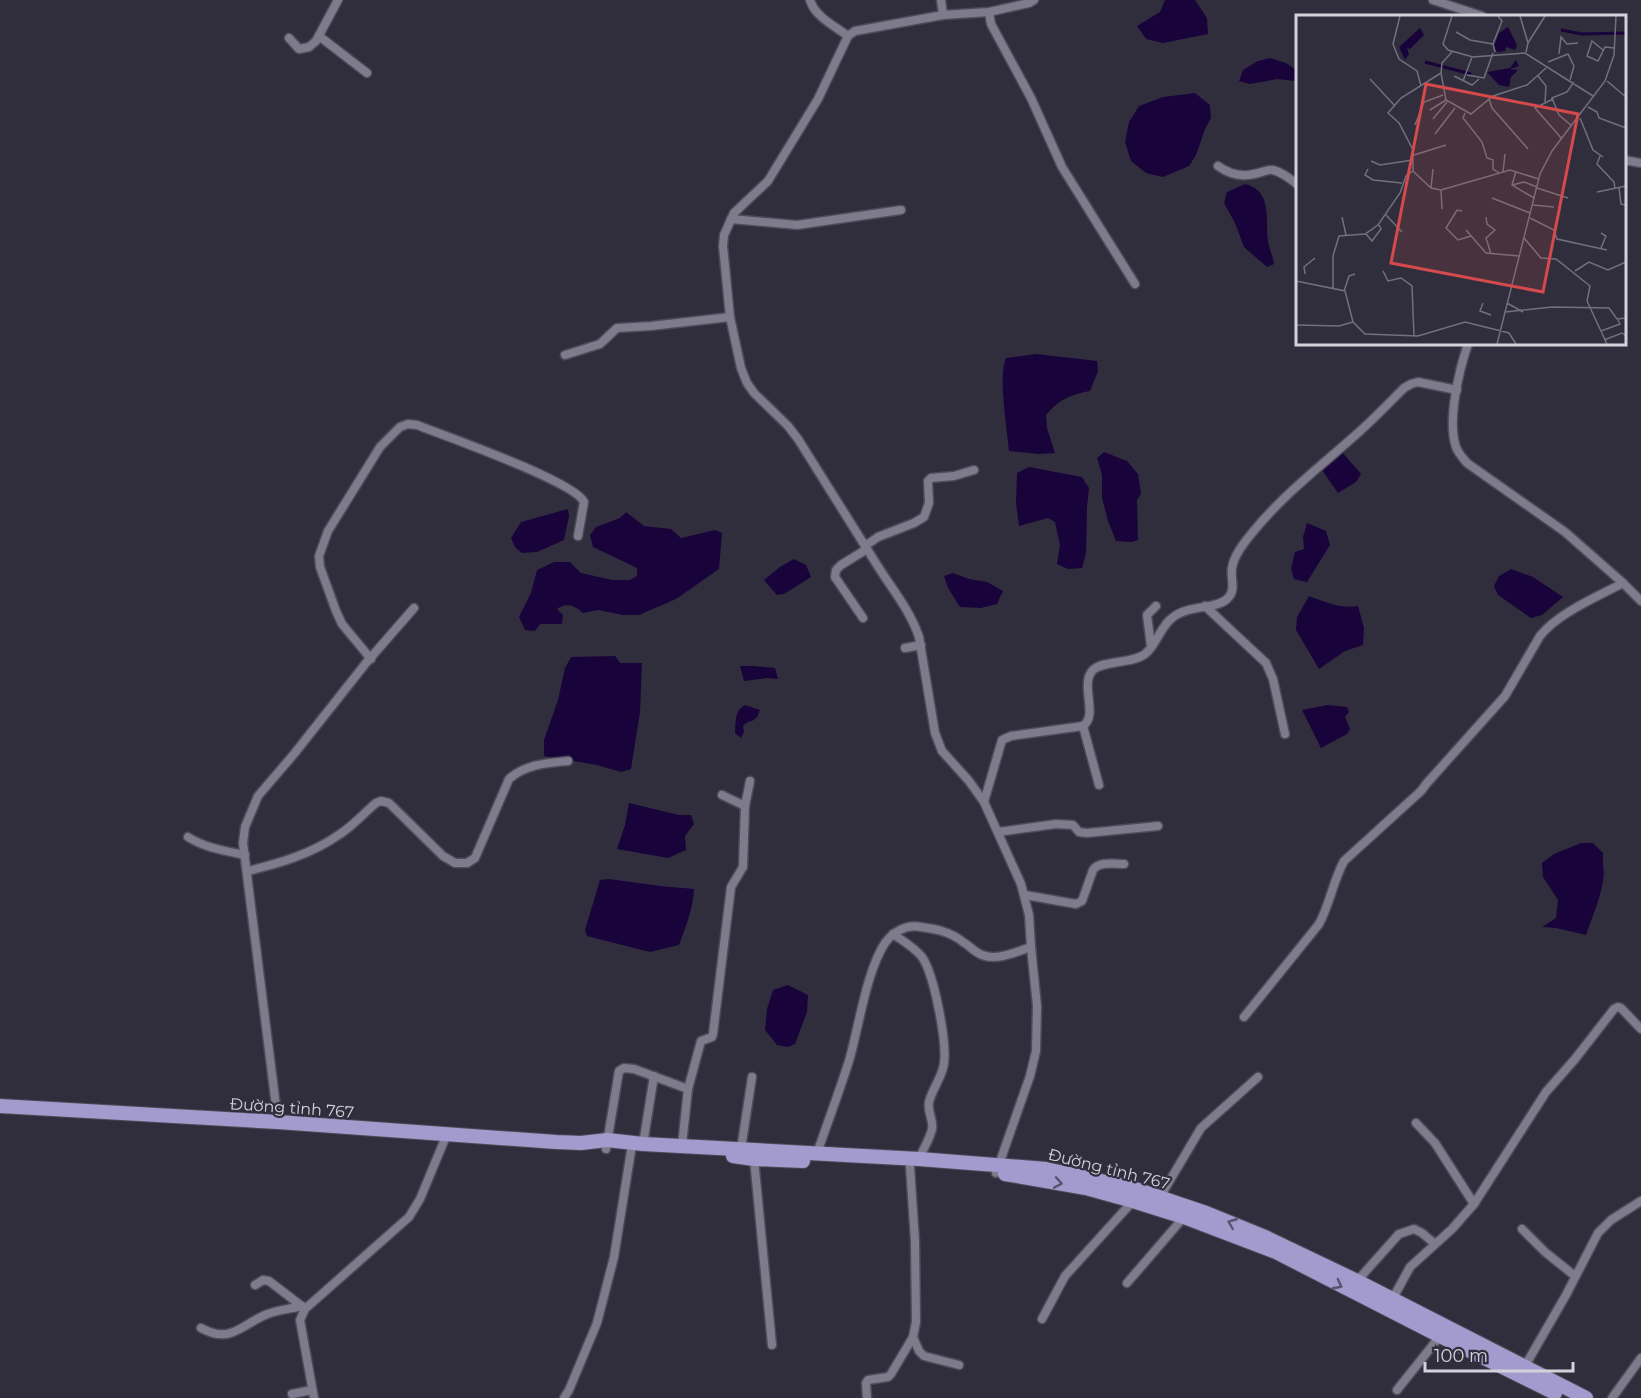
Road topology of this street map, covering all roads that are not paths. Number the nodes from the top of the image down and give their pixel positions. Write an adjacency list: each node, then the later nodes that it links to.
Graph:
1 (339, 0): 9 (street)
2 (810, 0): 10 (street)
3 (940, 0): 7 (street)
4 (1034, 0): 6 (street)
5 (1433, 0): 8 (street)
6 (989, 12): 7 (street); 19 (street)
7 (943, 15): 10 (street)
8 (1479, 15)
9 (318, 36): 11 (street); 12 (street)
10 (848, 36): 18 (street)
11 (289, 38)
12 (367, 73)
13 (1626, 160): 14 (street)
14 (1641, 163)
15 (1218, 166): 16 (street)
16 (1296, 184)
17 (901, 210): 18 (street)
18 (731, 219): 20 (street)
19 (1135, 284)
20 (730, 317): 22 (street); 26 (street)
21 (1468, 345): 23 (street)
22 (565, 354)
23 (1457, 390): 27 (street); 30 (street)
24 (974, 470): 26 (street)
25 (578, 536): 36 (street)
26 (866, 548): 32 (street); 33 (street)
27 (1623, 583): 28 (street); 54 (street)
28 (1641, 601)
29 (1156, 606): 34 (street)
30 (1205, 606): 34 (street); 38 (street)
31 (414, 608): 36 (street)
32 (863, 618)
33 (921, 645): 35 (street); 43 (street)
34 (1151, 646): 37 (street)
35 (905, 648)
36 (371, 659): 48 (street)
37 (1083, 726): 41 (street); 43 (street)
38 (1285, 734)
39 (568, 760): 50 (street)
40 (750, 781): 44 (street)
41 (1099, 785)
42 (722, 795): 44 (street)
43 (984, 801): 46 (street)
44 (745, 806): 59 (street)
45 (1158, 826): 46 (street)
46 (998, 831): 51 (street)
47 (188, 837): 48 (street)
48 (245, 855): 50 (street)
49 (1124, 864): 51 (street)
50 (248, 871): 61 (street)
51 (1025, 895): 53 (street)
52 (893, 934): 53 (street); 69 (street); 71 (street)
53 (1030, 947): 72 (street)
54 (1244, 1017)
55 (1641, 1029): 76 (street)
56 (654, 1076): 59 (street); 64 (street); 65 (street)
57 (752, 1077): 67 (street)
58 (1258, 1077): 73 (street)
59 (688, 1089): 66 (street)
60 (0, 1106): 61 (main road, Đường tỉnh 767)
61 (278, 1122): 63 (main road, Đường tỉnh 767)
62 (1416, 1123): 76 (street)
63 (447, 1134): 64 (main road, Đường tỉnh 767); 85 (street)
64 (607, 1144): 65 (main road, Đường tỉnh 767); 68 (main road, Đường tỉnh 767)
65 (643, 1144): 66 (main road, Đường tỉnh 767)
66 (682, 1145): 67 (main road, Đường tỉnh 767)
67 (741, 1149): 69 (main road, Đường tỉnh 767)
68 (631, 1151): 70 (main road, Đường tỉnh 767); 97 (street)
69 (817, 1153): 71 (main road, Đường tỉnh 767)
70 (754, 1159): 71 (main road, Đường tỉnh 767); 90 (street)
71 (914, 1163): 72 (main road, Đường tỉnh 767); 89 (street)
72 (997, 1169): 73 (main road, Đường tỉnh 767); 74 (main road, Đường tỉnh 767, one-way to 74)
73 (1160, 1197): 81 (main road, Đường tỉnh 767, one-way to 73)
74 (1133, 1200): 77 (main road, Đường tỉnh 767); 86 (street)
75 (1641, 1201): 80 (street)
76 (1474, 1204): 79 (street)
77 (1184, 1217): 82 (street); 88 (main road, Đường tỉnh 767, one-way to 88)
78 (1522, 1229): 80 (street)
79 (1435, 1244): 81 (street); 84 (street)
80 (1575, 1276): 93 (street)
81 (1357, 1281): 84 (main road, Đường tỉnh 767)
82 (1127, 1283)
83 (255, 1285): 85 (street)
84 (1392, 1300): 93 (main road, Đường tỉnh 767)
85 (304, 1308): 87 (street); 96 (street)
86 (1042, 1319)
87 (201, 1328)
88 (1440, 1336): 94 (street); 99 (main road, Đường tỉnh 767)
89 (913, 1337): 92 (street); 98 (street)
90 (772, 1345)
91 (1641, 1358): 101 (street)
92 (959, 1365)
93 (1525, 1366): 100 (main road, Đường tỉnh 767)
94 (1397, 1390)
95 (292, 1394): 96 (street)
96 (313, 1394)
97 (564, 1398)
98 (867, 1398)
99 (1566, 1398)
100 (1586, 1398)
101 (1612, 1398)

